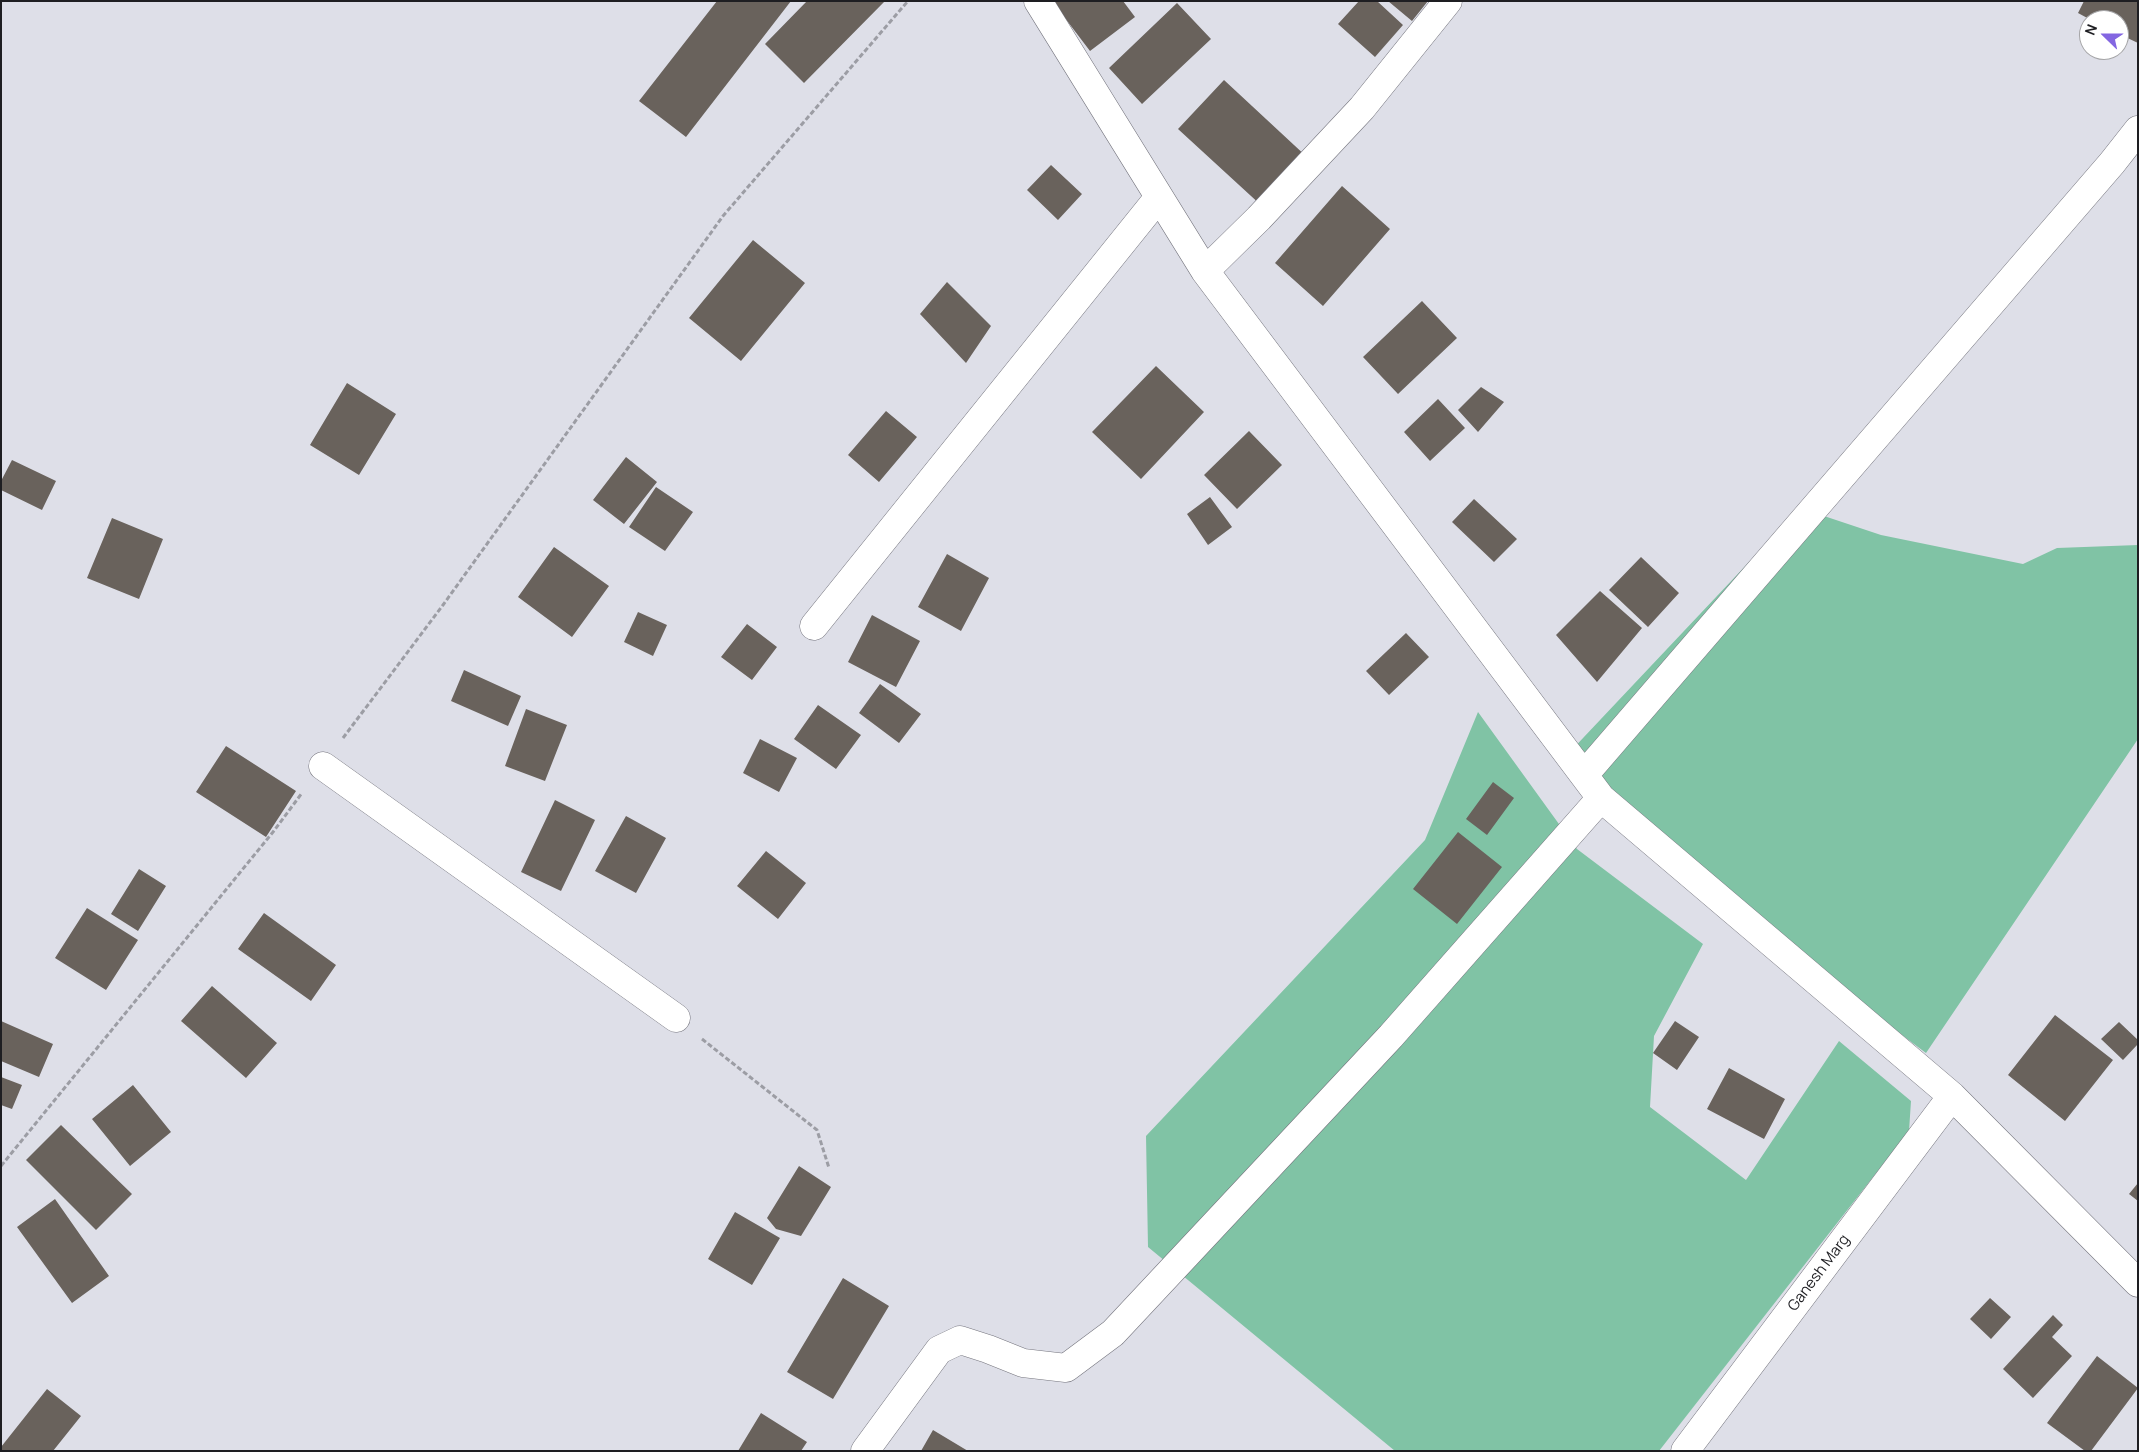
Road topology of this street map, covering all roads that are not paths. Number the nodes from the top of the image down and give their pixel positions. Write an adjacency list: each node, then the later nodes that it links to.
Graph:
1 (1038, 1): 4 (street)
2 (1448, 1): 5 (street)
3 (2138, 130): 8 (street)
4 (1159, 197): 5 (street); 6 (street)
5 (1205, 271): 8 (street)
6 (814, 626)
7 (322, 766): 10 (street)
8 (1584, 775): 9 (street)
9 (1601, 798): 11 (street); 13 (street)
10 (676, 1018)
11 (1952, 1096): 12 (street); 14 (street, Ganesh Marg)
12 (2138, 1283)
13 (864, 1451)
14 (1685, 1451)

